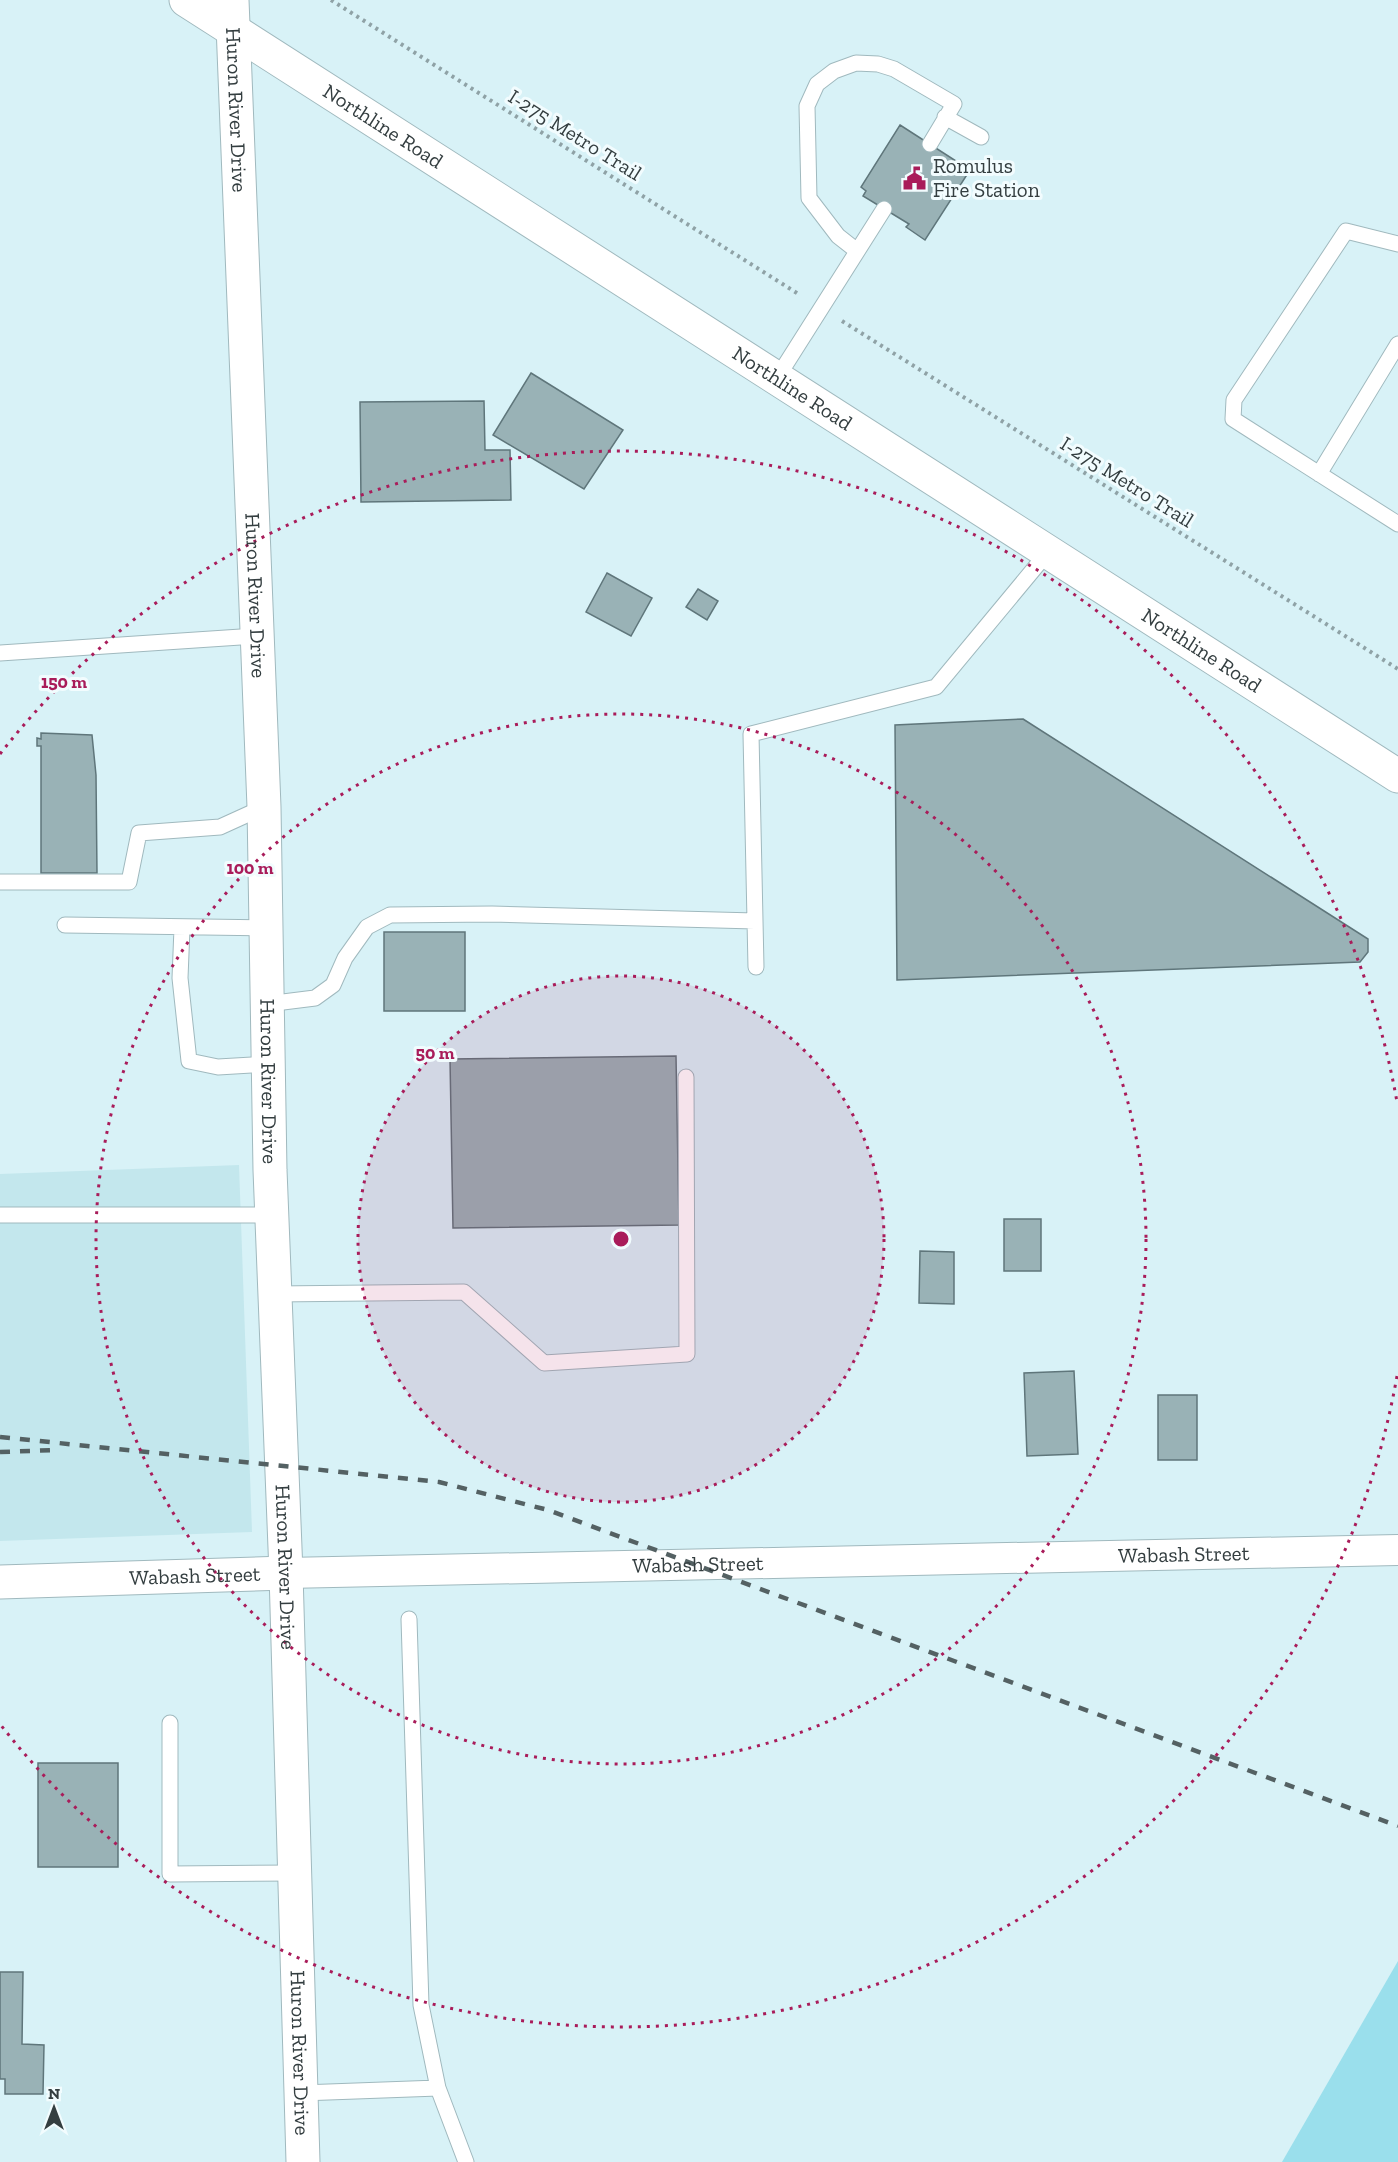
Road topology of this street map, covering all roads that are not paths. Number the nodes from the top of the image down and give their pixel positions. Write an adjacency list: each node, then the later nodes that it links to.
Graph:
1 (186, 0): 2 (street, Northline Road)
2 (232, 16): 10 (street, Northline Road); 14 (street, Huron River Drive)
3 (945, 117): 4 (lane); 5 (lane); 8 (lane)
4 (981, 137)
5 (930, 144)
6 (884, 209): 8 (lane)
7 (1398, 244): 11 (lane)
8 (857, 251): 10 (lane)
9 (1398, 344): 11 (lane)
10 (777, 378): 13 (street, Northline Road)
11 (1318, 474): 12 (lane)
12 (1398, 524)
13 (1048, 552): 16 (street, Northline Road); 19 (lane)
14 (256, 636): 15 (lane); 17 (street, Huron River Drive)
15 (0, 653)
16 (1398, 776)
17 (264, 807): 18 (lane); 22 (street, Huron River Drive)
18 (0, 882)
19 (755, 921): 23 (lane); 24 (lane)
20 (65, 925): 21 (lane)
21 (182, 928): 22 (lane); 25 (lane)
22 (266, 928): 24 (street, Huron River Drive)
23 (756, 967)
24 (267, 1004): 25 (street, Huron River Drive)
25 (268, 1064): 28 (street, Huron River Drive)
26 (686, 1077): 29 (lane)
27 (0, 1215): 28 (lane)
28 (272, 1215): 29 (street, Huron River Drive)
29 (275, 1294): 31 (street, Huron River Drive)
30 (1398, 1550): 31 (street, Wabash Street)
31 (286, 1573): 32 (street, Wabash Street); 35 (street, Huron River Drive)
32 (0, 1582)
33 (409, 1619): 36 (lane)
34 (170, 1723): 35 (lane)
35 (295, 1873): 37 (street, Huron River Drive)
36 (438, 2088): 37 (lane); 39 (lane)
37 (301, 2093): 38 (street, Huron River Drive)
38 (303, 2162)
39 (466, 2162)

